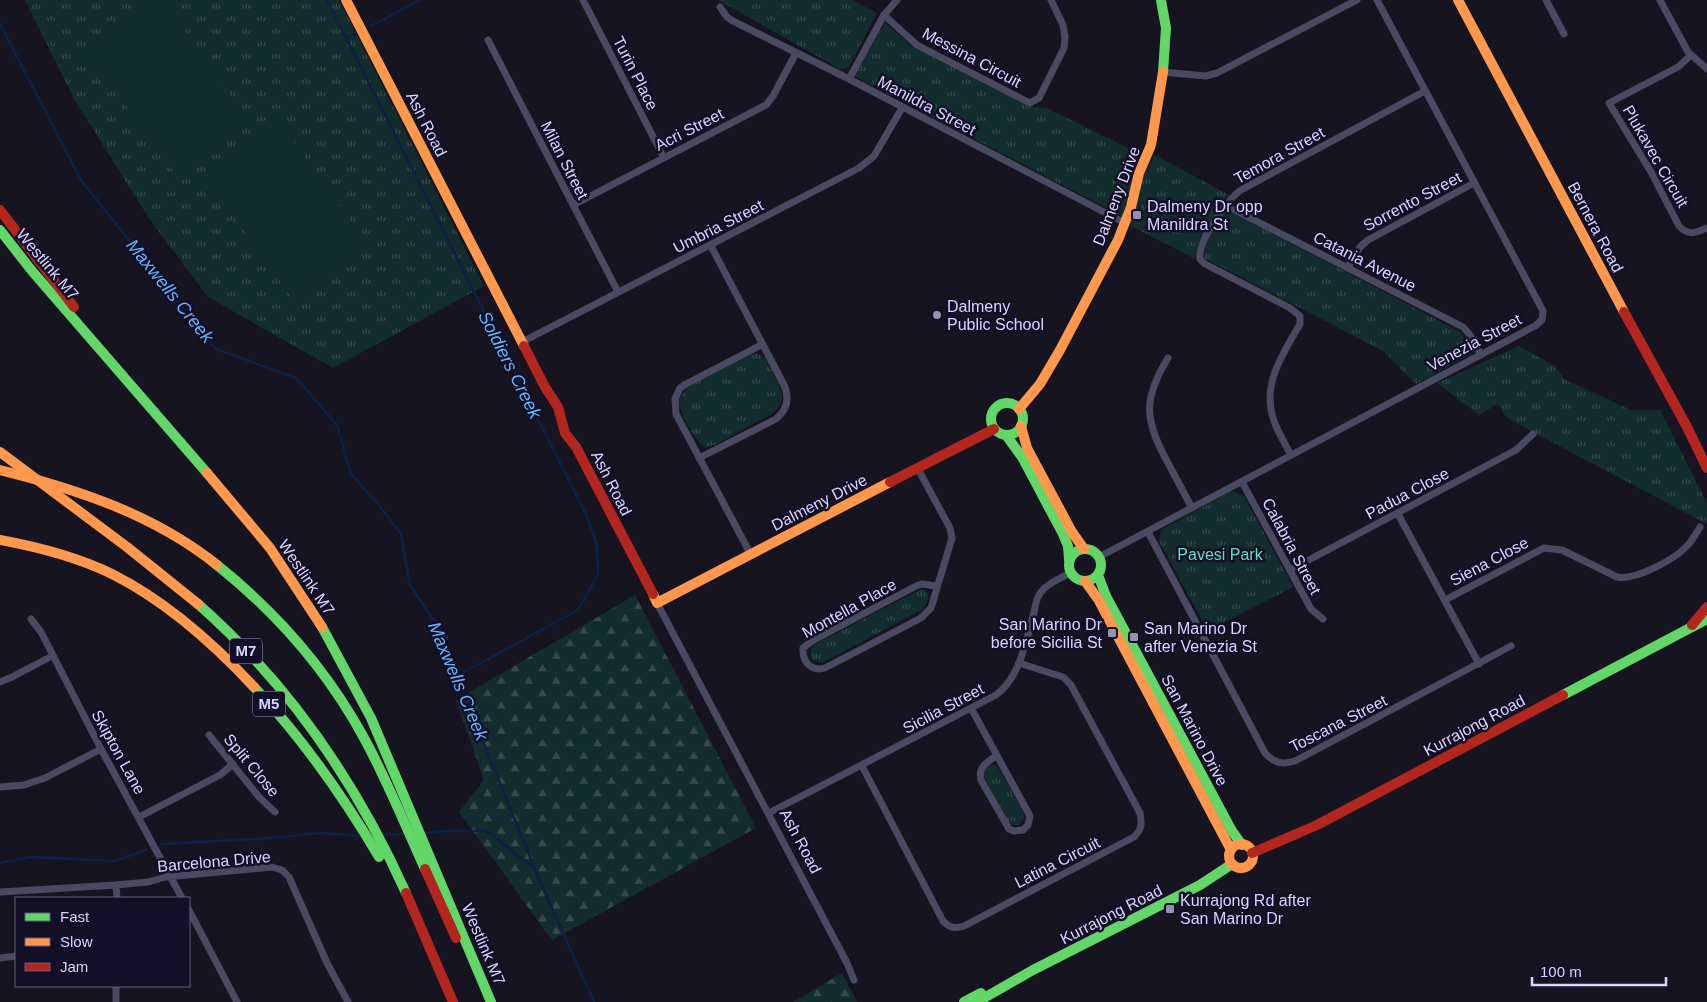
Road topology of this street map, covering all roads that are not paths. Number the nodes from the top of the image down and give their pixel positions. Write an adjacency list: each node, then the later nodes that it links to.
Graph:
1 (346, 0): 33 (main road, Ash Road)
2 (583, 0): 22 (street, Turin Place)
3 (898, 0): 12 (street)
4 (1051, 0): 12 (street, Messina Circuit)
5 (1161, 0): 18 (main road, Dalmeny Drive)
6 (1356, 0): 18 (street)
7 (1377, 0): 20 (street, Venezia Street)
8 (1458, 0): 46 (main road, Bernera Road)
9 (1546, 0): 13 (street)
10 (1660, 0): 16 (street)
11 (720, 7): 15 (street, Manildra Street)
12 (884, 15): 19 (street)
13 (1564, 34)
14 (488, 40): 24 (street, Milan Street)
15 (796, 53): 19 (street, Manildra Street); 22 (street, Acri Street)
16 (1691, 55): 17 (street); 28 (street, Plukavec Circuit)
17 (1707, 69)
18 (1163, 72): 27 (main road, Dalmeny Drive)
19 (849, 79): 21 (street, Manildra Street)
20 (1425, 91): 23 (street, Venezia Street); 25 (street, Temora Street)
21 (902, 108): 27 (street, Manildra Street); 30 (street, Umbria Street)
22 (664, 158): 24 (street, Acri Street)
23 (1474, 183): 31 (street, Sorrento Street); 35 (street, Venezia Street)
24 (573, 205): 32 (street, Milan Street)
25 (1225, 205): 31 (street, Catania Avenue); 44 (street, Temora Street)
26 (0, 210): 40 (main road)
27 (1126, 222): 37 (main road, Dalmeny Drive)
28 (1707, 228)
29 (0, 230): 40 (main road, Westlink M7)
30 (711, 246): 32 (street, Umbria Street); 34 (street)
31 (1348, 267): 35 (street, Catania Avenue)
32 (618, 292): 33 (street, Umbria Street)
33 (522, 342): 65 (main road, Ash Road)
34 (761, 345): 45 (street); 45 (street)
35 (1481, 355): 44 (street, Venezia Street)
36 (1168, 358): 50 (street)
37 (1019, 409): 38 (main road); 39 (main road)
38 (1021, 426): 42 (main road); 55 (main road)
39 (994, 428): 42 (main road); 47 (main road, Dalmeny Drive)
40 (171, 431): 92 (main road, Westlink M7)
41 (1533, 434): 51 (street, Padua Close)
42 (1006, 435): 58 (main road)
43 (0, 452): 89 (main road, M7)
44 (1291, 455): 49 (street, Venezia Street)
45 (700, 458): 56 (street)
46 (1707, 468)
47 (918, 469): 56 (main road, Dalmeny Drive); 63 (street, Montella Place)
48 (0, 470): 92 (main road)
49 (1242, 482): 50 (street, Venezia Street); 59 (street, Calabria Street)
50 (1192, 508): 53 (street, Venezia Street)
51 (1398, 514): 59 (street, Padua Close); 64 (street)
52 (1700, 527): 64 (street, Siena Close)
53 (1148, 532): 57 (street, Venezia Street); 74 (street, Toscana Street)
54 (0, 540): 89 (main road, M5)
55 (1084, 549): 57 (main road); 58 (main road)
56 (750, 553): 65 (main road, Dalmeny Drive)
57 (1099, 557): 61 (main road)
58 (1069, 559): 60 (main road)
59 (1290, 570): 67 (street, Calabria Street)
60 (1070, 573): 62 (main road); 73 (street, Sicilia Street)
61 (1098, 575): 62 (main road); 86 (main road, San Marino Drive)
62 (1085, 581): 87 (main road, San Marino Drive)
63 (936, 586): 63 (street, Montella Place)
64 (1445, 600): 74 (street)
65 (657, 603): 84 (street, Ash Road)
66 (1707, 607): 70 (main road)
67 (1323, 619)
68 (31, 620): 72 (street, Skipton Lane)
69 (1707, 620): 70 (main road, Kurrajong Road)
70 (1689, 630): 88 (main road, Kurrajong Road)
71 (1511, 646): 74 (street, Toscana Street)
72 (52, 656): 75 (street); 78 (street, Skipton Lane)
73 (1019, 663): 76 (street, Sicilia Street); 81 (street, Latina Circuit)
74 (1479, 664)
75 (0, 682)
76 (971, 708): 79 (street); 81 (street, Sicilia Street)
77 (209, 735): 80 (street, Split Close)
78 (101, 749): 82 (street); 85 (street, Skipton Lane)
79 (996, 756): 79 (street)
80 (233, 764): 83 (street, Split Close); 85 (street)
81 (862, 766): 84 (street, Sicilia Street)
82 (0, 788)
83 (275, 812)
84 (769, 813): 100 (street, Ash Road)
85 (139, 817): 91 (street, Skipton Lane)
86 (1242, 845): 87 (main road); 88 (main road)
87 (1231, 850): 90 (main road)
88 (1252, 853): 90 (main road)
89 (387, 863): 106 (main road, M5); 107 (main road, M7)
90 (1232, 864): 102 (main road, Kurrajong Road)
91 (171, 877): 93 (street, Barcelona Drive); 96 (street, Skipton Lane); 105 (street, Barcelona Drive)
92 (434, 877): 108 (main road); 109 (main road, Westlink M7)
93 (116, 885): 94 (street, Barcelona Drive); 95 (street)
94 (0, 892)
95 (117, 897)
96 (181, 897)
97 (190, 912): 104 (street)
98 (15, 956): 99 (street)
99 (0, 958)
100 (854, 980)
101 (116, 987): 103 (street)
102 (1001, 987): 110 (main road, Kurrajong Road); 111 (main road, Kurrajong Road)
103 (116, 1002)
104 (237, 1002)
105 (348, 1002)
106 (446, 1002)
107 (452, 1002)
108 (485, 1002)
109 (492, 1002)
110 (964, 1002)
111 (977, 1002)

